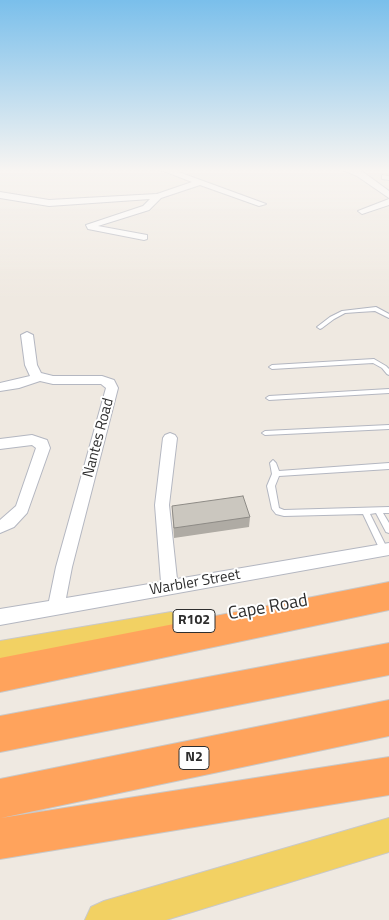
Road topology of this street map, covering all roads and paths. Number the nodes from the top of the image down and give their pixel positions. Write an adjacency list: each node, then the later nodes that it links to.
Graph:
1 (130, 213): 2 (street)
2 (144, 237)
3 (388, 314): 4 (lane)
4 (320, 327)
5 (27, 335): 8 (street)
6 (272, 367): 7 (lane)
7 (389, 373)
8 (39, 377): 9 (street); 28 (street, Nantes Road)
9 (0, 387)
10 (389, 391): 11 (lane)
11 (269, 398)
12 (389, 427): 13 (lane)
13 (265, 433)
14 (170, 438): 25 (street)
15 (0, 444): 22 (street)
16 (273, 463): 18 (lane)
17 (389, 466): 18 (lane)
18 (276, 474): 21 (lane)
19 (378, 510): 20 (lane); 21 (lane); 23 (lane)
20 (389, 510)
21 (365, 511): 24 (lane)
22 (0, 527)
23 (389, 530)
24 (386, 549): 25 (street, Warbler Street)
25 (170, 587): 28 (street, Warbler Street)
26 (389, 587): 30 (main road, Cape Road / R102)
27 (389, 596): 32 (highway)
28 (56, 607): 29 (street, Warbler Street)
29 (0, 616)
30 (0, 655)
31 (389, 658): 34 (highway)
32 (0, 675)
33 (389, 718): 36 (highway, N2)
34 (0, 734)
35 (389, 776): 38 (highway)
36 (0, 799)
37 (389, 836): 39 (main road)
38 (0, 839)
39 (104, 920)

